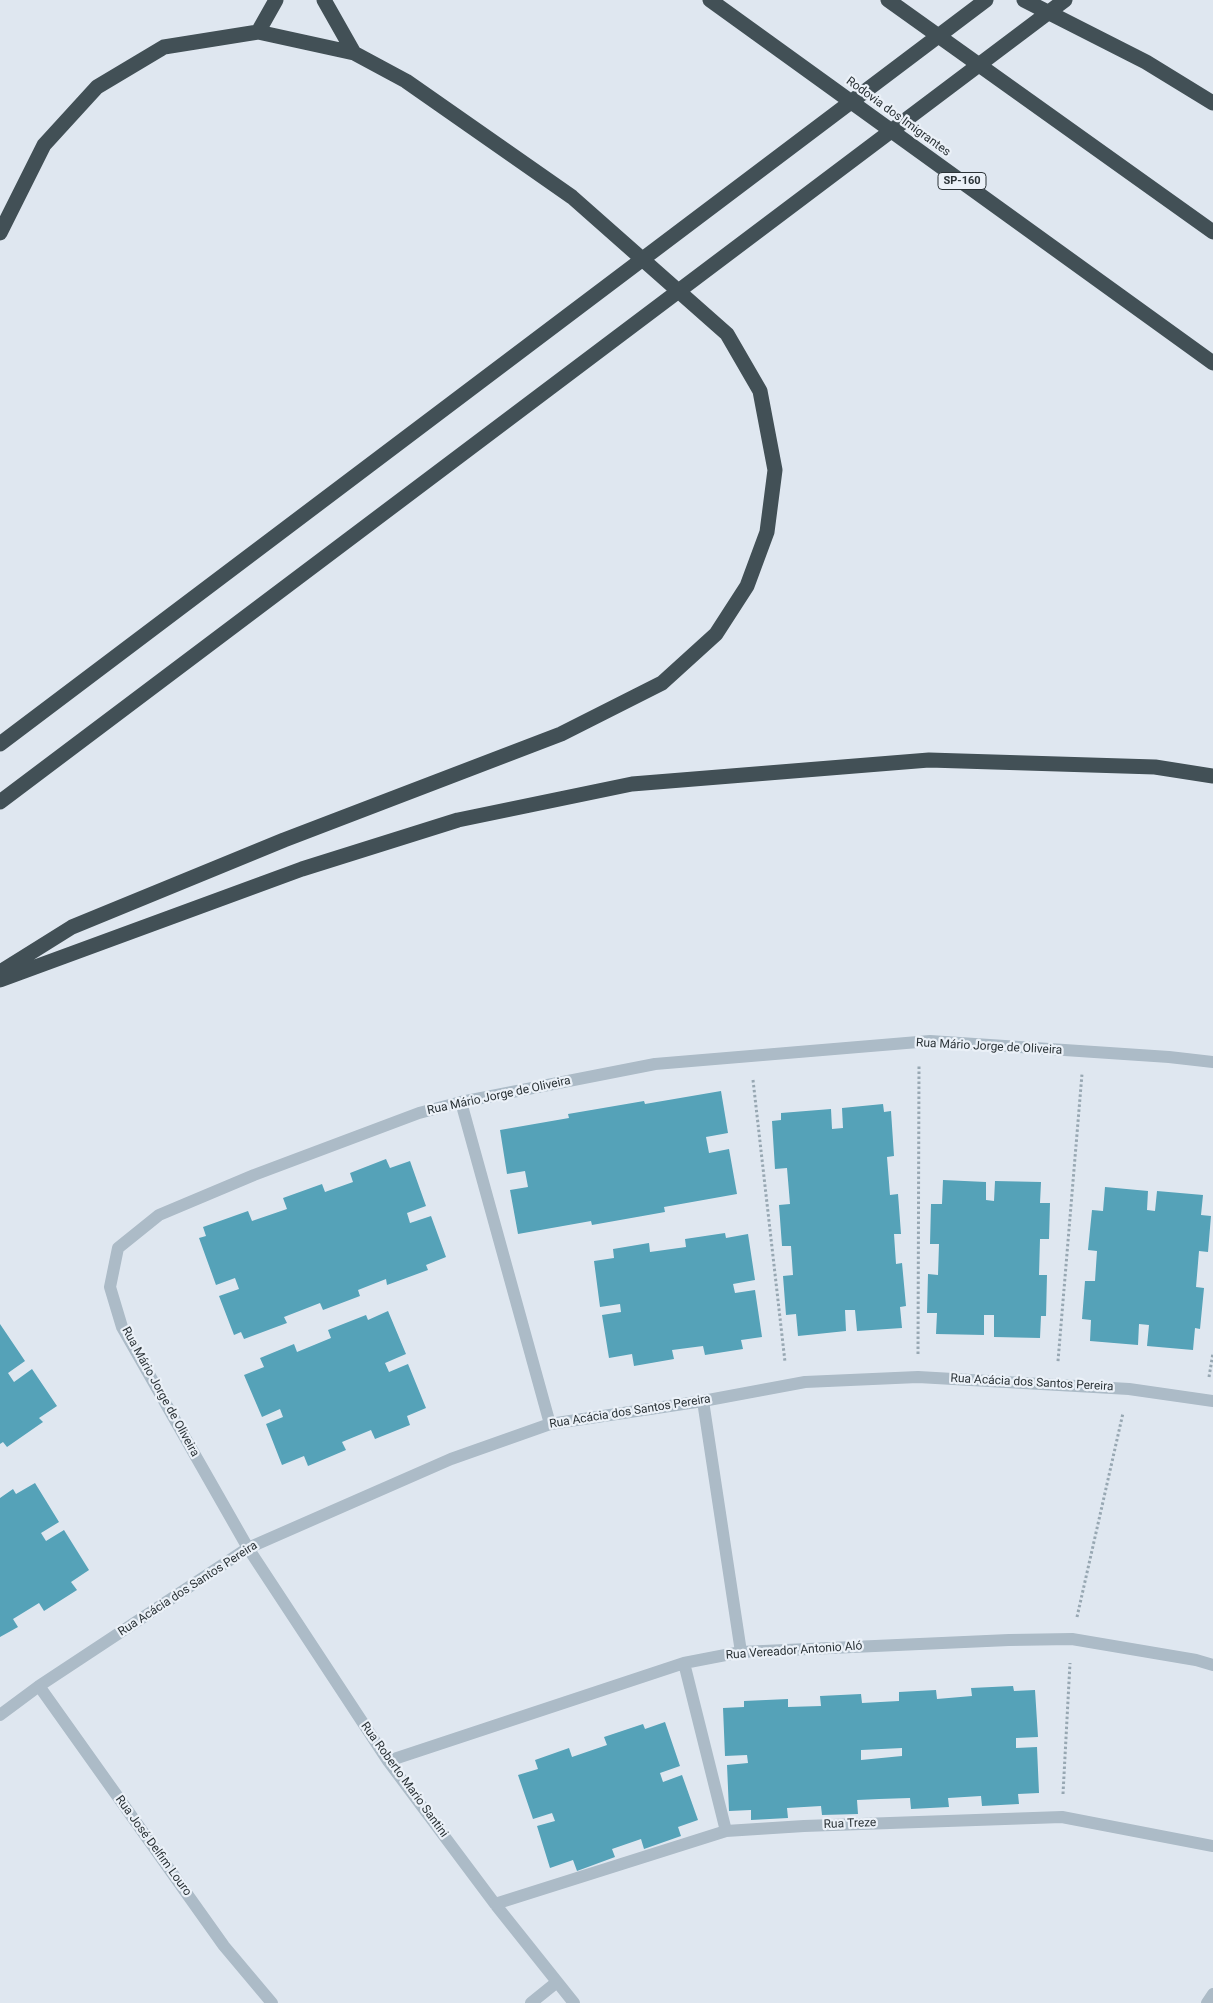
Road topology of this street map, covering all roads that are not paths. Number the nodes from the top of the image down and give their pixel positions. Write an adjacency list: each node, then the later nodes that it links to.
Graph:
1 (276, 0): 8 (highway)
2 (324, 0): 9 (highway)
3 (710, 0): 13 (highway, Rodovia dos Imigrantes / SP-160)
4 (888, 0): 11 (highway)
5 (986, 0): 14 (highway)
6 (1024, 0): 10 (highway)
7 (1065, 0): 16 (highway)
8 (258, 32): 9 (highway); 12 (highway)
9 (354, 54): 17 (highway)
10 (1213, 103)
11 (1213, 232)
12 (0, 233)
13 (1213, 363)
14 (0, 744)
15 (1213, 776): 18 (highway)
16 (0, 802)
17 (0, 972)
18 (0, 980)
19 (1213, 1062): 20 (street, Rua Mário Jorge de Oliveira)
20 (461, 1102): 23 (street); 24 (street, Rua Mário Jorge de Oliveira)
21 (703, 1401): 22 (street, Rua Acácia dos Santos Pereira); 23 (street, Rua Acácia dos Santos Pereira); 25 (street)
22 (1213, 1401)
23 (550, 1424): 24 (street, Rua Acácia dos Santos Pereira)
24 (248, 1548): 28 (street, Rua Acácia dos Santos Pereira); 30 (street, Rua Roberto Mario Santini)
25 (741, 1652): 26 (street, Rua Vereador Antonio Aló); 27 (street, Rua Vereador Antonio Aló)
26 (684, 1663): 30 (street, Rua Vereador Antonio Aló); 31 (street)
27 (1213, 1665)
28 (39, 1686): 29 (street, Rua Acácia dos Santos Pereira); 36 (street, Rua José Delfim Louro)
29 (0, 1715)
30 (388, 1761): 33 (street, Rua Roberto Mario Santini)
31 (726, 1831): 32 (street, Rua Treze); 33 (street, Rua Treze)
32 (1213, 1846)
33 (495, 1904): 34 (street, Rua Roberto Mario Santini)
34 (556, 1982): 37 (street); 38 (street, Rua Roberto Mario Santini)
35 (1213, 1994): 39 (street)
36 (272, 2003)
37 (531, 2003)
38 (574, 2003)
39 (1207, 2003)

